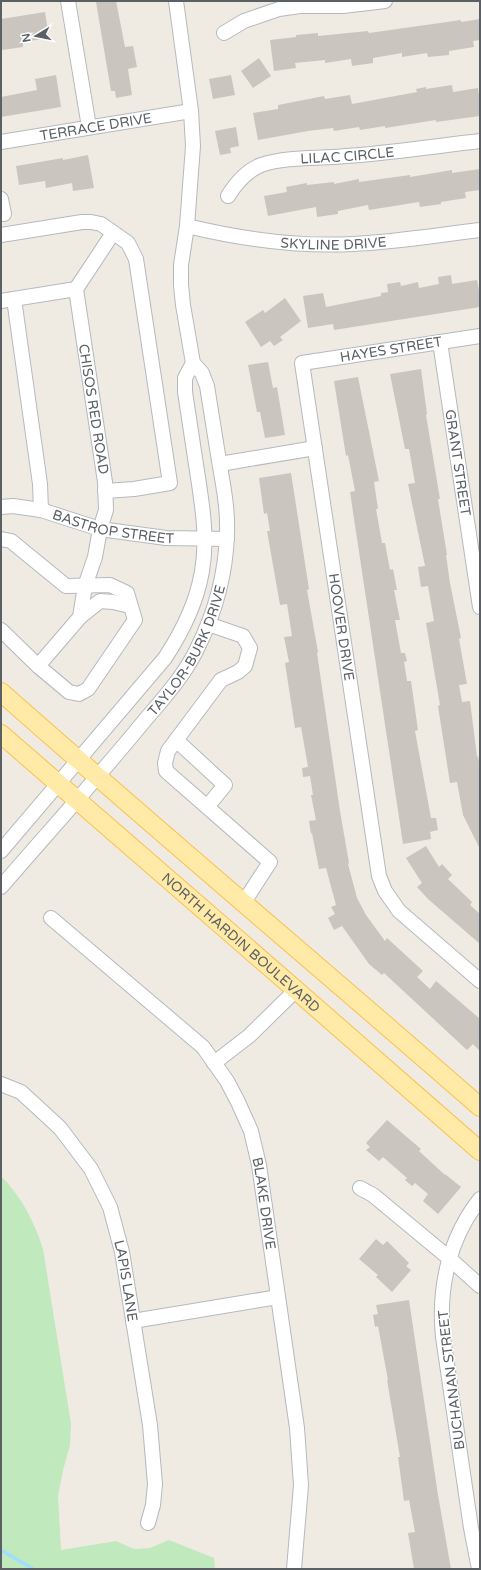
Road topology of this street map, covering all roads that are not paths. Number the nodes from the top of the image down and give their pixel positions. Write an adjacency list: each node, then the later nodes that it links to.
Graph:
1 (68, 1): 6 (street)
2 (176, 1): 5 (street, TAYLOR-BURK DRIVE)
3 (385, 1): 4 (street)
4 (224, 33)
5 (191, 111): 6 (street, TERRACE DRIVE); 12 (street, TAYLOR-BURK DRIVE)
6 (89, 127): 8 (street, TERRACE DRIVE)
7 (480, 140): 9 (street, LILAC CIRCLE)
8 (1, 142)
9 (228, 196)
10 (1, 198): 11 (street)
11 (4, 214)
12 (187, 226): 13 (street, SKYLINE DRIVE); 20 (street, TAYLOR-BURK DRIVE)
13 (480, 230)
14 (113, 233): 15 (street); 16 (street); 24 (street)
15 (1, 235)
16 (76, 289): 17 (street); 24 (street, CHISOS RED ROAD)
17 (7, 300): 26 (street)
18 (480, 336): 19 (street, HAYES STREET)
19 (440, 342): 21 (street, HAYES STREET); 33 (street, GRANT STREET)
20 (193, 363): 23 (street, TAYLOR-BURK DRIVE); 28 (street, TAYLOR-BURK DRIVE)
21 (302, 363): 22 (street, HOOVER DRIVE)
22 (315, 448): 23 (street); 50 (street, HOOVER DRIVE)
23 (220, 464): 30 (street, TAYLOR-BURK DRIVE)
24 (106, 492): 27 (street, CHISOS RED ROAD)
25 (1, 507): 26 (street, BASTROP STREET)
26 (41, 510): 27 (street, BASTROP STREET)
27 (100, 529): 28 (street, BASTROP STREET); 31 (street, CHISOS RED ROAD)
28 (204, 538): 30 (street, BASTROP STREET); 41 (street, TAYLOR-BURK DRIVE)
29 (1, 539): 31 (street)
30 (226, 539): 35 (street, TAYLOR-BURK DRIVE)
31 (85, 586): 32 (street); 34 (street, CHISOS RED ROAD)
32 (130, 606): 34 (street); 37 (street)
33 (480, 607)
34 (80, 617): 37 (street)
35 (208, 624): 40 (street); 42 (street, TAYLOR-BURK DRIVE)
36 (1, 630): 37 (street)
37 (38, 666)
38 (1, 692): 41 (main road)
39 (1, 734): 43 (main road, NORTH HARDIN BOULEVARD)
40 (176, 740): 45 (street); 45 (street)
41 (78, 760): 42 (main road); 43 (street, TAYLOR-BURK DRIVE)
42 (98, 777): 44 (street, TAYLOR-BURK DRIVE); 48 (main road)
43 (59, 784): 44 (main road, NORTH HARDIN BOULEVARD); 46 (street, TAYLOR-BURK DRIVE)
44 (77, 799): 47 (street, TAYLOR-BURK DRIVE); 51 (main road, NORTH HARDIN BOULEVARD)
45 (207, 807): 48 (street)
46 (1, 851)
47 (1, 887)
48 (244, 902): 54 (main road)
49 (51, 918): 52 (street, BLAKE DRIVE)
50 (480, 981)
51 (296, 990): 52 (street); 55 (main road, NORTH HARDIN BOULEVARD)
52 (214, 1063): 60 (street, BLAKE DRIVE)
53 (1, 1084): 61 (street, LAPIS LANE)
54 (480, 1107)
55 (480, 1151)
56 (360, 1188): 58 (street)
57 (480, 1199): 58 (street, BUCHANAN STREET)
58 (449, 1258): 59 (street); 64 (street, BUCHANAN STREET)
59 (480, 1286)
60 (278, 1298): 61 (street); 63 (street, BLAKE DRIVE)
61 (133, 1321): 62 (street, LAPIS LANE)
62 (148, 1522)
63 (294, 1569)
64 (479, 1569)

